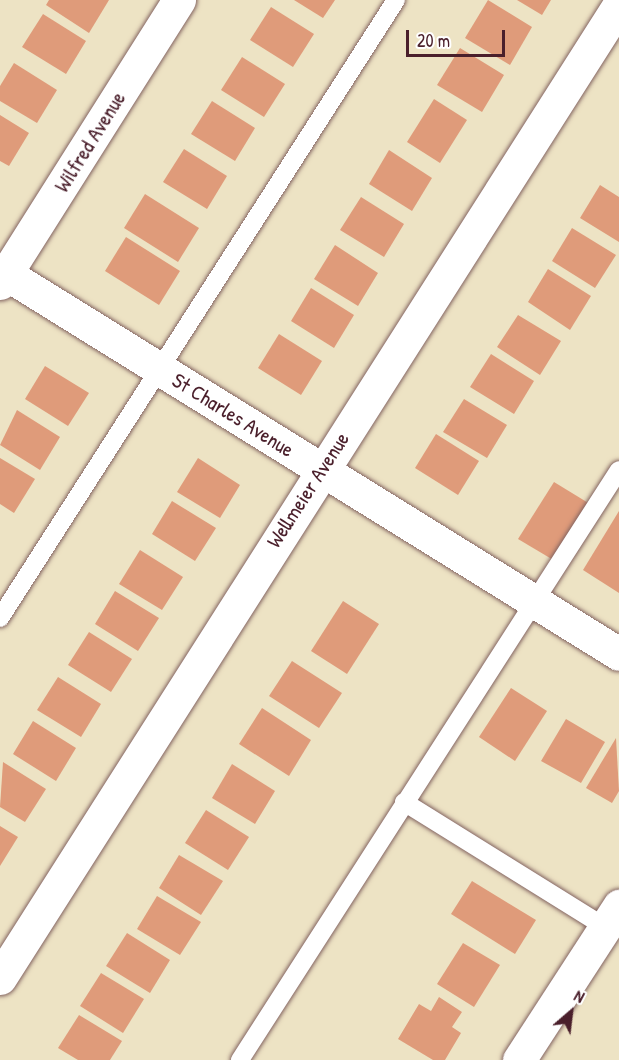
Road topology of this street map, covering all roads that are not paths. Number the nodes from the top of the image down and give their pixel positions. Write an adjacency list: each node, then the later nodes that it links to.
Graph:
1 (179, 0): 4 (street, Wilfred Avenue)
2 (396, 0): 5 (lane)
3 (619, 5): 6 (street, Wellmeier Avenue)
4 (2, 276): 5 (street, St Charles Avenue)
5 (158, 369): 6 (street, St Charles Avenue); 9 (lane)
6 (321, 469): 8 (street, St Charles Avenue); 13 (street, Wellmeier Avenue)
7 (619, 470): 8 (lane)
8 (531, 602): 10 (street, St Charles Avenue); 11 (lane)
9 (0, 618)
10 (619, 654)
11 (404, 802): 12 (lane); 14 (lane)
12 (615, 923): 15 (street)
13 (0, 978)
14 (240, 1060)
15 (519, 1060)

